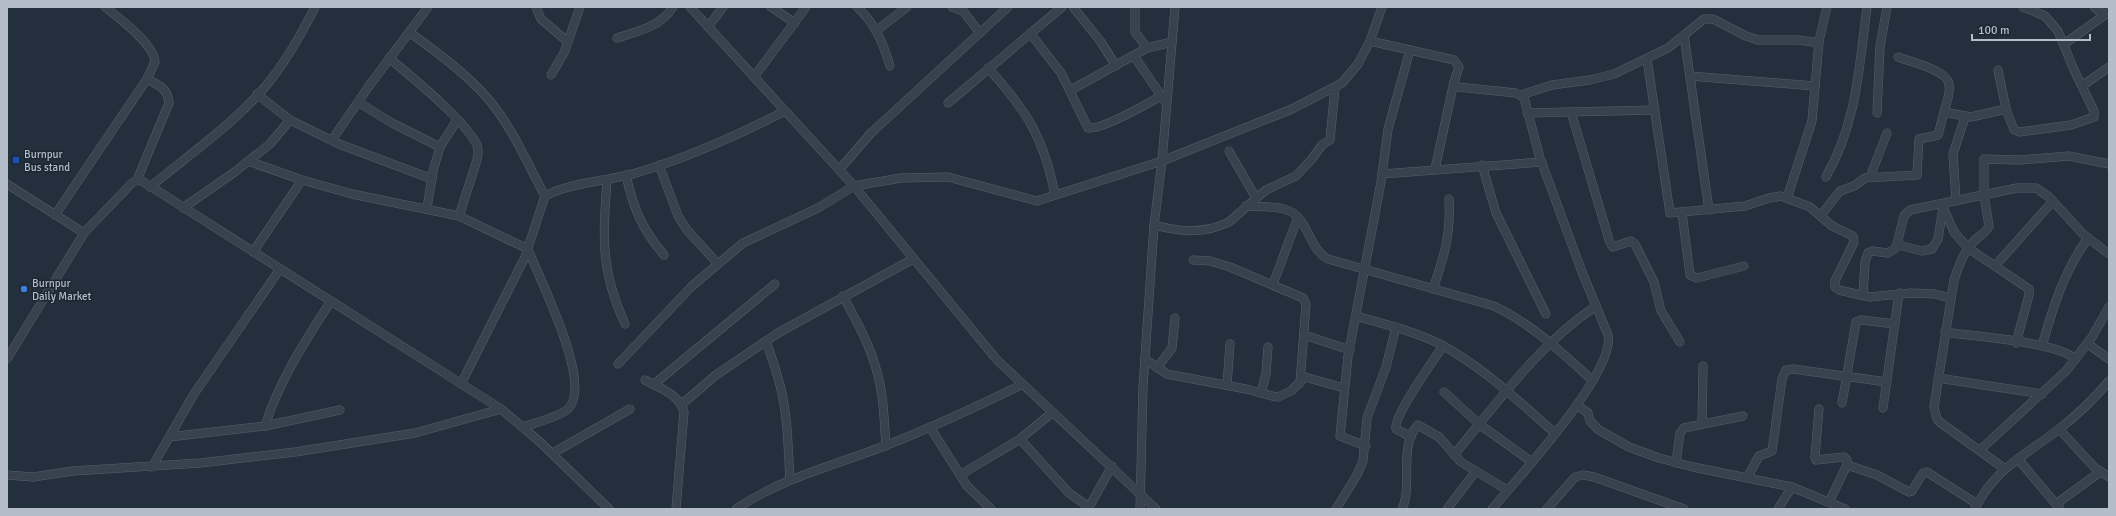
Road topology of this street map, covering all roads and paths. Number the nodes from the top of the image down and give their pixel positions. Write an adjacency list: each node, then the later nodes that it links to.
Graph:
1 (105, 7): 53 (street)
2 (315, 7): 59 (street)
3 (428, 7): 29 (street)
4 (536, 7): 35 (street)
5 (580, 7): 35 (street)
6 (673, 7): 33 (street)
7 (690, 7): 27 (street)
8 (723, 7): 27 (street)
9 (771, 7): 26 (street)
10 (806, 7): 26 (street)
11 (857, 7): 28 (street)
12 (907, 7): 28 (street)
13 (952, 7): 30 (street)
14 (1008, 7): 30 (street)
15 (1062, 7): 31 (street)
16 (1073, 7): 46 (street)
17 (1135, 7): 39 (street)
18 (1175, 7): 36 (street)
19 (1382, 7): 34 (street)
20 (1827, 7): 37 (street)
21 (1867, 7): 89 (street)
22 (1887, 7): 71 (street)
23 (2024, 7): 38 (street)
24 (2094, 7): 25 (street)
25 (2107, 14): 38 (street)
26 (795, 24): 52 (street)
27 (708, 27): 52 (street)
28 (876, 31): 45 (street)
29 (409, 32): 43 (street); 100 (street)
30 (980, 33): 86 (street)
31 (1030, 33): 47 (street); 58 (street)
32 (1684, 35): 37 (street); 44 (street); 51 (street)
33 (617, 38)
34 (1370, 41): 40 (street); 57 (street)
35 (568, 42): 50 (street)
36 (1172, 42): 39 (street); 64 (street)
37 (1819, 43): 55 (street)
38 (2064, 44): 56 (street)
39 (1147, 48): 41 (street)
40 (1410, 50): 54 (street); 87 (street)
41 (1134, 56): 46 (street); 61 (street)
42 (1898, 57): 69 (street)
43 (389, 58): 62 (street); 74 (street)
44 (1647, 59): 60 (street); 66 (street)
45 (890, 66)
46 (1116, 66): 58 (street)
47 (988, 68): 63 (street); 98 (street)
48 (2109, 68): 56 (street)
49 (1998, 70): 65 (street)
50 (551, 75)
51 (1690, 76): 55 (street); 110 (street)
52 (754, 77): 67 (street)
53 (147, 79): 92 (street); 112 (street)
54 (1454, 82): 60 (street); 85 (street)
55 (1815, 86): 102 (street)
56 (2082, 86): 65 (street)
57 (1335, 88): 80 (street); 101 (street)
58 (1071, 90): 61 (street)
59 (257, 94): 73 (street); 97 (street)
60 (1521, 95): 70 (street)
61 (1161, 96): 64 (street)
62 (358, 102): 76 (street); 77 (street)
63 (948, 103)
64 (1166, 104): 80 (street)
65 (2006, 109): 72 (street)
66 (1654, 110): 68 (street); 111 (street)
67 (785, 111): 83 (street); 86 (street)
68 (1571, 112): 70 (street); 153 (street)
69 (1944, 112): 72 (street); 90 (street)
70 (1527, 113): 81 (street)
71 (1876, 113)
72 (1965, 117): 104 (street)
73 (290, 120): 76 (street); 79 (street)
74 (457, 120): 77 (street); 114 (street)
75 (1888, 133): 90 (street)
76 (332, 140): 91 (street)
77 (440, 147): 91 (street)
78 (1229, 151): 101 (street)
79 (248, 161): 93 (street); 108 (street)
80 (1162, 161): 98 (street); 116 (street)
81 (1542, 162): 84 (street); 142 (street)
82 (2109, 164): 99 (street)
83 (659, 165): 88 (street); 129 (street)
84 (1482, 165): 85 (street); 144 (street)
85 (1435, 169): 87 (street)
86 (839, 170): 96 (street)
87 (1382, 174): 133 (street)
88 (626, 176): 94 (street); 126 (street)
89 (1826, 176)
90 (1870, 176): 113 (street)
91 (432, 179): 109 (street)
92 (137, 180): 97 (street); 118 (street)
93 (302, 180): 109 (street); 124 (street)
94 (607, 180): 100 (street); 147 (street)
95 (7, 184): 112 (street)
96 (854, 186): 98 (street); 127 (street); 129 (street)
97 (150, 187): 108 (street)
98 (1055, 195)
99 (1984, 195): 104 (street); 105 (street); 122 (street)
100 (545, 196): 123 (street)
101 (1256, 198): 107 (street)
102 (1786, 198): 110 (street); 113 (street)
103 (1449, 199): 136 (street)
104 (1956, 201): 106 (street)
105 (2053, 201): 120 (street); 131 (street)
106 (1943, 205): 117 (street); 119 (street); 121 (street)
107 (1246, 206): 115 (street); 116 (street)
108 (183, 208): 124 (street)
109 (427, 208): 114 (street)
110 (1708, 210): 111 (street)
111 (1682, 213): 130 (street)
112 (55, 215): 118 (street)
113 (1821, 215): 139 (street)
114 (459, 216): 123 (street)
115 (1298, 217): 133 (street); 135 (street)
116 (1154, 225): 163 (street)
117 (1954, 232): 119 (street); 122 (street)
118 (84, 233): 162 (street)
119 (1939, 234): 121 (street)
120 (2088, 238): 125 (street); 159 (street)
121 (1898, 244): 139 (street)
122 (1968, 248): 131 (street); 140 (street)
123 (528, 249): 176 (street); 198 (street)
124 (253, 252): 132 (street)
125 (2109, 254)
126 (664, 256)
127 (914, 259): 138 (street); 178 (street)
128 (1193, 260): 135 (street)
129 (718, 264): 166 (street)
130 (1744, 266)
131 (1995, 266): 154 (street)
132 (280, 269): 141 (street); 202 (street)
133 (1364, 269): 136 (street); 145 (street)
134 (775, 284): 177 (street)
135 (1273, 284): 151 (street)
136 (1433, 289): 155 (street)
137 (1899, 293): 139 (street); 140 (street); 148 (street)
138 (843, 296): 152 (street); 205 (street)
139 (1865, 296)
140 (1950, 298): 150 (street)
141 (331, 301): 176 (street); 197 (street)
142 (1596, 306): 155 (street); 172 (street)
143 (2109, 307): 157 (street)
144 (1546, 314)
145 (1356, 316): 149 (street); 161 (street)
146 (1175, 318): 168 (street)
147 (625, 324)
148 (1895, 324): 169 (street); 173 (street)
149 (1396, 327): 158 (street); 206 (street)
150 (1945, 332): 154 (street); 170 (street)
151 (1304, 335): 161 (street); 175 (street)
152 (766, 341): 186 (street); 223 (street)
153 (1680, 342)
154 (2016, 342): 159 (street)
155 (1551, 343): 172 (street); 181 (street)
156 (1230, 344): 179 (street)
157 (2088, 344): 164 (street); 165 (street)
158 (1443, 346): 181 (street); 203 (street)
159 (2042, 346): 164 (street)
160 (1268, 348): 183 (street)
161 (1350, 350): 180 (street)
162 (7, 359)
163 (1145, 359): 168 (street); 226 (street)
164 (2076, 359): 184 (street)
165 (2109, 359)
166 (618, 364)
167 (1703, 366): 196 (street)
168 (1157, 368): 179 (street)
169 (1846, 376): 173 (street); 185 (street); 222 (street)
170 (1938, 378): 184 (street); 207 (street)
171 (645, 380): 177 (street)
172 (1592, 380): 187 (street)
173 (1886, 382): 188 (street)
174 (2109, 382): 200 (street)
175 (1300, 383): 180 (street); 183 (street)
176 (461, 384): 189 (street)
177 (653, 384): 186 (street)
178 (1023, 384): 193 (street); 199 (street)
179 (1227, 385): 183 (street)
180 (1344, 388): 206 (street)
181 (1507, 391): 195 (street); 201 (street)
182 (1444, 392): 195 (street)
183 (1261, 393)
184 (2042, 394): 207 (street)
185 (1842, 403)
186 (682, 404): 235 (street)
187 (1577, 405): 201 (street); 212 (street)
188 (1883, 408)
189 (501, 409): 198 (street); 215 (street)
190 (630, 409): 208 (street)
191 (1819, 409): 213 (street)
192 (340, 410): 197 (street)
193 (1053, 412): 204 (street); 214 (street)
194 (1743, 416): 196 (street)
195 (1479, 424): 209 (street); 211 (street)
196 (1702, 424): 212 (street)
197 (265, 426): 202 (street)
198 (523, 427): 208 (street)
199 (930, 427): 205 (street); 220 (street)
200 (2059, 429): 210 (street); 218 (street)
201 (1555, 433): 211 (street)
202 (169, 437): 215 (street)
203 (1411, 437): 209 (street); 241 (street)
204 (1020, 439): 220 (street); 232 (street)
205 (886, 446): 223 (street)
206 (1366, 446): 240 (street)
207 (1980, 450): 216 (street)
208 (553, 453): 234 (street)
209 (1454, 455): 217 (street)
210 (2018, 459): 216 (street); 230 (street)
211 (1532, 462): 225 (street)
212 (1676, 463): 222 (street)
213 (1847, 465): 228 (street); 229 (street)
214 (1112, 466): 226 (street); 232 (street)
215 (152, 467): 219 (street)
216 (2005, 469): 229 (street)
217 (1476, 471): 225 (street); 242 (street)
218 (2100, 472): 221 (street); 230 (street)
219 (7, 475)
220 (960, 475): 231 (street)
221 (2109, 477)
222 (1748, 478): 224 (street)
223 (790, 480): 227 (street)
224 (1792, 487): 228 (street); 246 (street)
225 (1507, 490): 243 (street)
226 (1141, 494): 238 (street); 239 (street)
227 (750, 500): 236 (street); 237 (street)
228 (1829, 502): 233 (street)
229 (1976, 506)
230 (2058, 506)
231 (986, 508)
232 (1088, 508)
233 (1842, 508)
234 (609, 509)
235 (676, 509)
236 (736, 509)
237 (754, 509)
238 (1140, 509)
239 (1156, 509)
240 (1336, 509)
241 (1402, 509)
242 (1447, 509)
243 (1492, 509)
244 (1546, 509): 245 (street)
245 (1684, 509)
246 (1778, 509)

